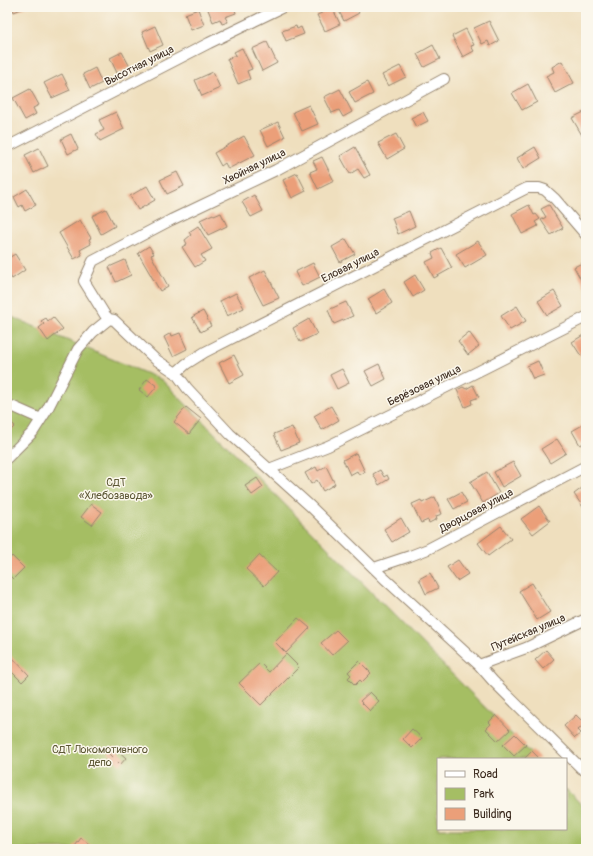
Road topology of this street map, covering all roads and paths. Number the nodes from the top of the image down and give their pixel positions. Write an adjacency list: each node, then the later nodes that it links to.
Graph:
1 (283, 7): 3 (street, Высотная улица)
2 (444, 79): 6 (street, Хвойная улица)
3 (7, 147)
4 (586, 235): 7 (street, Еловая улица)
5 (586, 317): 12 (street, Берёзовая улица)
6 (109, 319): 7 (street); 9 (street)
7 (176, 373): 12 (street)
8 (7, 404): 9 (street)
9 (41, 419): 10 (street)
10 (7, 458)
11 (586, 466): 13 (street, Дворцовая улица)
12 (269, 469): 13 (street)
13 (374, 568): 15 (street)
14 (586, 619): 15 (street, Путейская улица)
15 (479, 665): 16 (street)
16 (586, 771)

